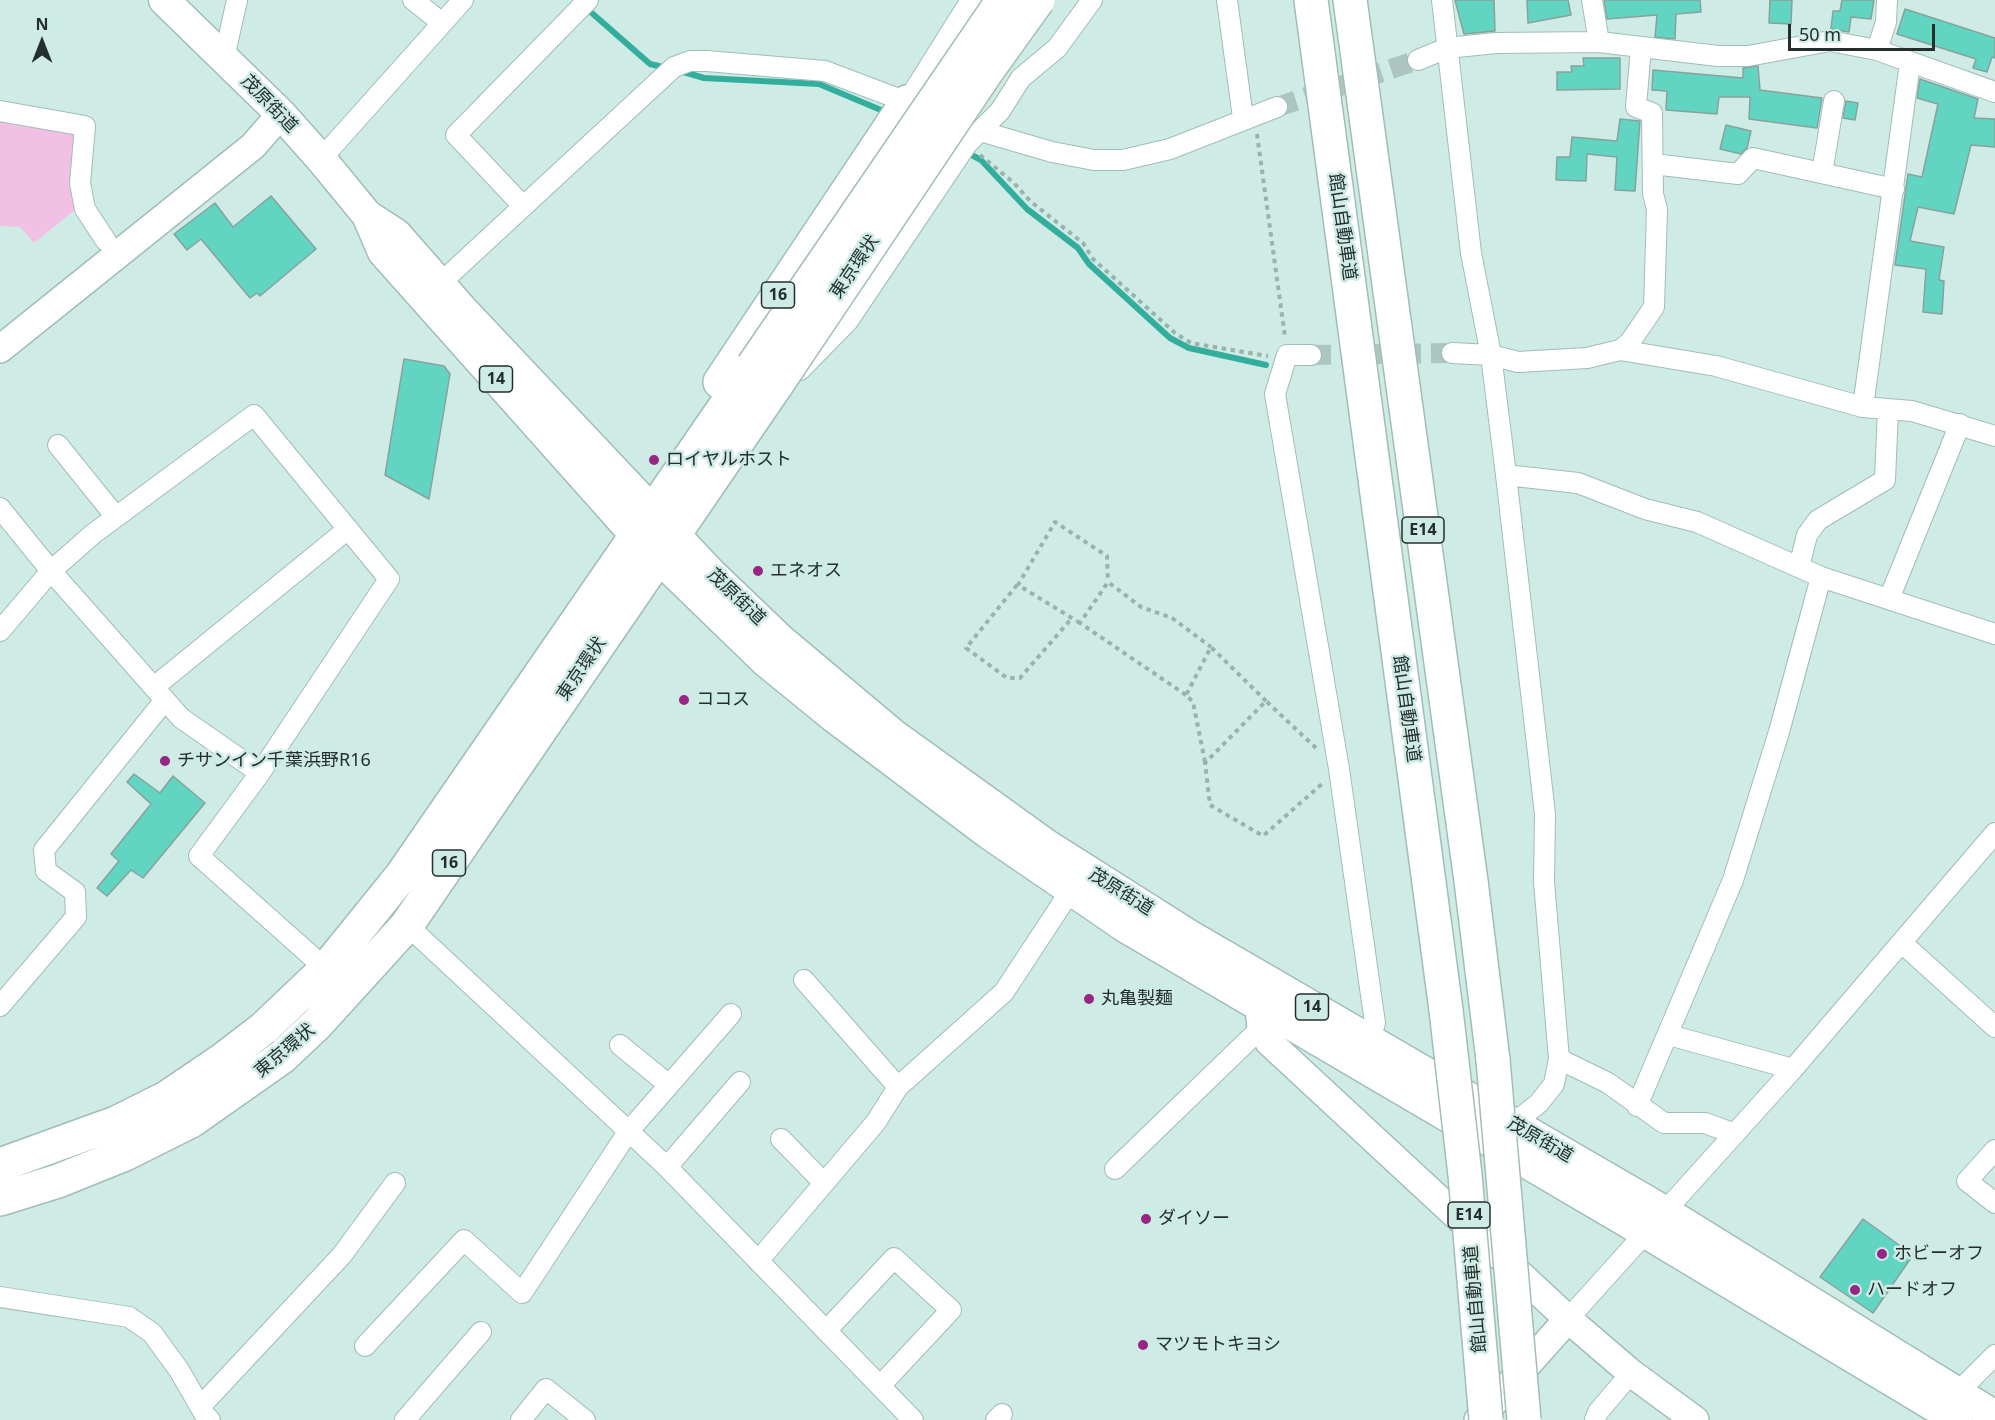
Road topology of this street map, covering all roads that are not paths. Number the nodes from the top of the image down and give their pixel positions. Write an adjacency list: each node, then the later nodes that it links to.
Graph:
1 (164, 0): 21 (main road, 茂原街道 / 14)
2 (237, 0): 21 (street)
3 (413, 0): 16 (street)
4 (463, 0): 16 (street)
5 (588, 0): 36 (street)
6 (971, 0): 26 (street)
7 (1003, 0): 45 (highway, 東京環状 / 16, bridge)
8 (1038, 0): 45 (highway, 東京環状 / 16, bridge)
9 (1092, 0): 31 (street)
10 (1227, 0): 30 (street)
11 (1311, 0): 114 (highway, 館山自動車道 / E14, bridge)
12 (1350, 0): 115 (highway, 館山自動車道 / E14, bridge)
13 (1442, 0): 19 (street)
14 (1592, 0): 17 (street)
15 (1887, 0): 20 (street)
16 (442, 23): 32 (street)
17 (1599, 42): 18 (street); 19 (street)
18 (1641, 47): 20 (street); 33 (street)
19 (1447, 48): 22 (street); 44 (street)
20 (1877, 50): 23 (street)
21 (224, 58): 29 (main road, 茂原街道 / 14)
22 (1418, 60)
23 (1910, 63): 24 (street); 35 (street)
24 (1995, 92)
25 (1834, 101): 34 (street)
26 (907, 102): 36 (street); 54 (highway, 16)
27 (1277, 107): 30 (street)
28 (0, 111): 37 (street)
29 (281, 114): 32 (main road, 茂原街道 / 14); 37 (street); 40 (street)
30 (1249, 117): 31 (street)
31 (973, 137): 45 (street)
32 (321, 159): 38 (main road, 茂原街道 / 14)
33 (1653, 164): 34 (street); 41 (street)
34 (1822, 173): 35 (street)
35 (1894, 189): 46 (street)
36 (522, 205): 38 (street)
37 (106, 241): 39 (street)
38 (432, 291): 54 (main road, 茂原街道 / 14)
39 (0, 328)
40 (0, 348)
41 (1620, 350): 44 (street); 46 (street)
42 (1452, 354): 44 (street)
43 (1311, 355): 76 (street)
44 (1491, 356): 51 (street)
45 (765, 375): 54 (highway, 東京環状 / 16)
46 (1863, 407): 47 (street)
47 (1888, 409): 48 (street); 56 (street)
48 (1960, 424): 49 (street); 59 (street)
49 (1995, 436)
50 (58, 445): 53 (street)
51 (1506, 475): 56 (street); 78 (street)
52 (0, 508): 57 (street)
53 (116, 517): 55 (street); 57 (street)
54 (657, 528): 65 (main road, 茂原街道 / 14); 66 (highway, 東京環状 / 16); 68 (highway, 東京環状 / 16); 69 (main road, 茂原街道 / 14)
55 (348, 529): 62 (street); 63 (street)
56 (1798, 567): 58 (street)
57 (51, 571): 60 (street); 62 (street)
58 (1821, 577): 59 (street); 75 (street)
59 (1889, 599): 61 (street)
60 (0, 631)
61 (1995, 634)
62 (159, 693): 63 (street); 71 (street)
63 (260, 773): 68 (street)
64 (1995, 833): 67 (street)
65 (1071, 890): 73 (main road, 茂原街道 / 14); 82 (street)
66 (407, 925): 85 (street); 94 (highway, 東京環状 / 16)
67 (1902, 943): 74 (street); 79 (street)
68 (326, 969): 89 (highway, 東京環状 / 16)
69 (1256, 972): 73 (street); 76 (main road, 茂原街道 / 14)
70 (804, 980): 82 (street)
71 (0, 1006)
72 (731, 1014): 81 (street)
73 (1259, 1017): 91 (street); 96 (main road, 茂原街道 / 14); 99 (street)
74 (1995, 1027)
75 (1669, 1035): 79 (street); 83 (street)
76 (1369, 1041): 84 (main road, 茂原街道 / 14)
77 (620, 1046): 81 (street)
78 (1559, 1059): 83 (street); 84 (street)
79 (1793, 1069): 86 (street)
80 (740, 1082): 90 (street)
81 (669, 1085): 85 (street)
82 (898, 1087): 93 (street)
83 (1636, 1106): 86 (street)
84 (1513, 1124): 96 (main road, 茂原街道 / 14)
85 (628, 1132): 90 (street); 102 (street)
86 (1735, 1134): 96 (street)
87 (781, 1139): 93 (street)
88 (1995, 1150): 95 (street)
89 (0, 1165)
90 (668, 1167): 97 (street)
91 (1115, 1169)
92 (395, 1183): 107 (street)
93 (824, 1183): 97 (street)
94 (0, 1198)
95 (1995, 1203)
96 (1656, 1222): 99 (street); 106 (main road, 茂原街道 / 14)
97 (758, 1261): 100 (street)
98 (0, 1297): 107 (street)
99 (1568, 1319): 104 (street); 113 (street)
100 (826, 1330): 105 (street); 105 (street)
101 (481, 1332): 109 (street)
102 (365, 1346)
103 (1995, 1355): 106 (street)
104 (1631, 1373): 116 (street); 117 (street)
105 (880, 1386): 112 (street)
106 (1957, 1406): 108 (main road, 茂原街道 / 14)
107 (205, 1413)
108 (1995, 1416)
109 (405, 1420)
110 (520, 1420): 111 (street)
111 (585, 1420)
112 (913, 1420)
113 (1478, 1420)
114 (1486, 1420)
115 (1524, 1420)
116 (1596, 1420)
117 (1695, 1420)

